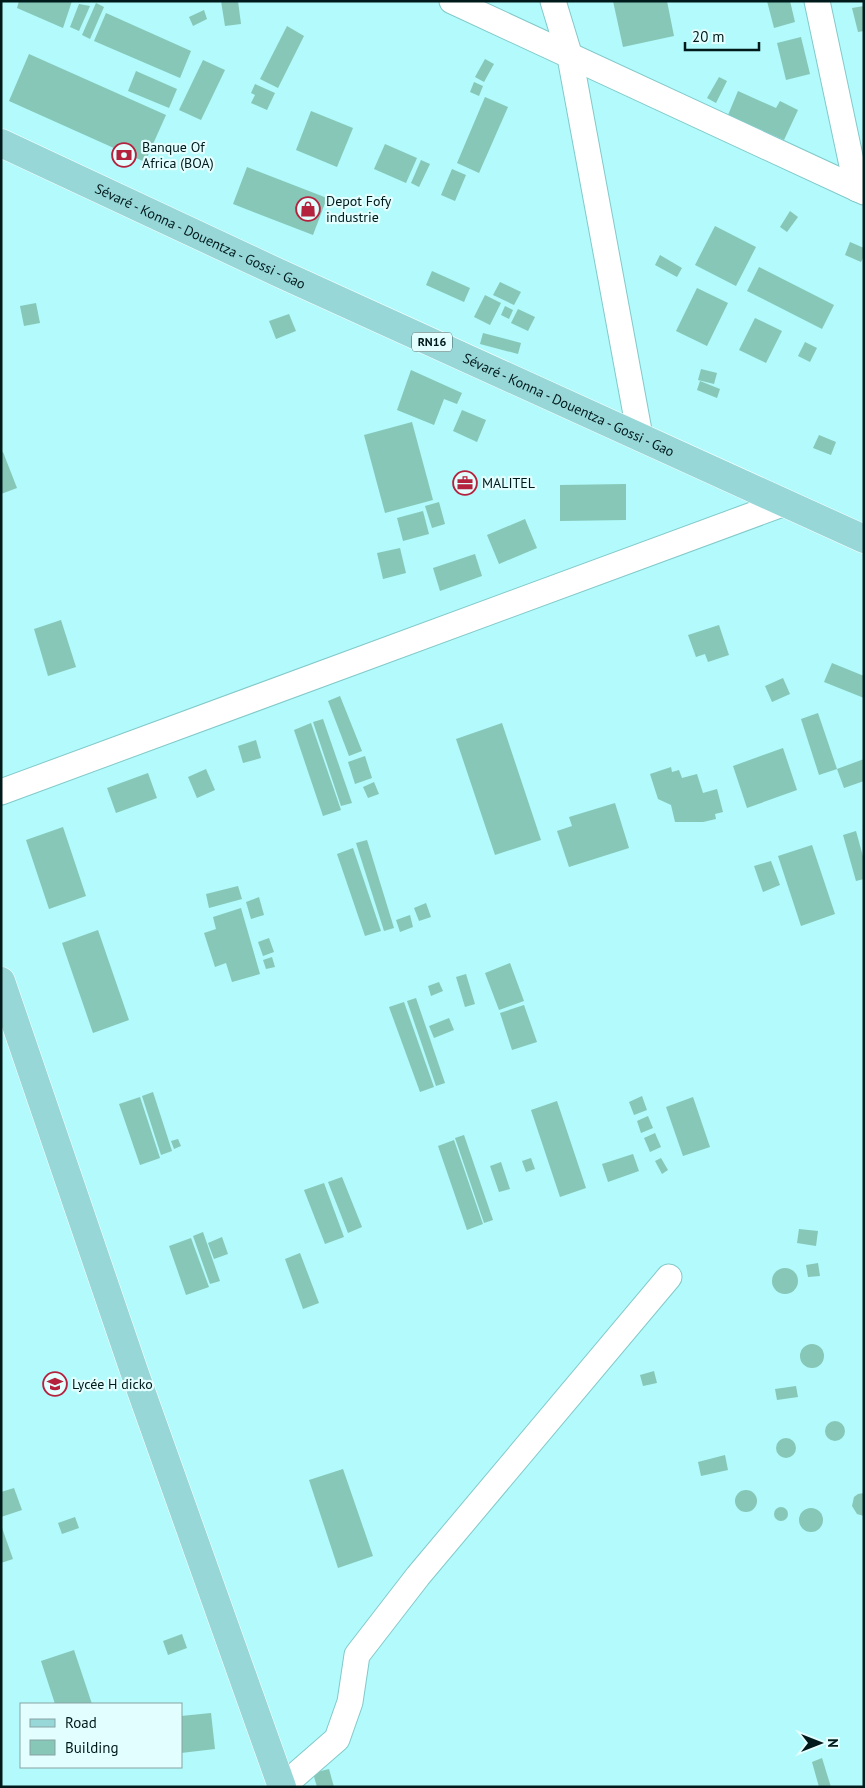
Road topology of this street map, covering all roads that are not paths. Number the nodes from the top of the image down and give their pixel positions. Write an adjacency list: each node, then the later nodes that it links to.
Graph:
1 (452, 1): 4 (street)
2 (553, 1): 4 (street)
3 (817, 1): 6 (street)
4 (570, 57): 6 (street); 7 (street)
5 (1, 143): 7 (main road, Sévaré - Konna - Douentza - Gossi - Gao / RN16)
6 (860, 190)
7 (640, 436): 8 (main road, Sévaré - Konna - Douentza - Gossi - Gao / RN16)
8 (785, 503): 9 (main road, Sévaré - Konna - Douentza - Gossi - Gao / RN16); 10 (street)
9 (864, 539)
10 (1, 792)
11 (1, 980): 13 (main road)
12 (668, 1277): 13 (street)
13 (282, 1787)

